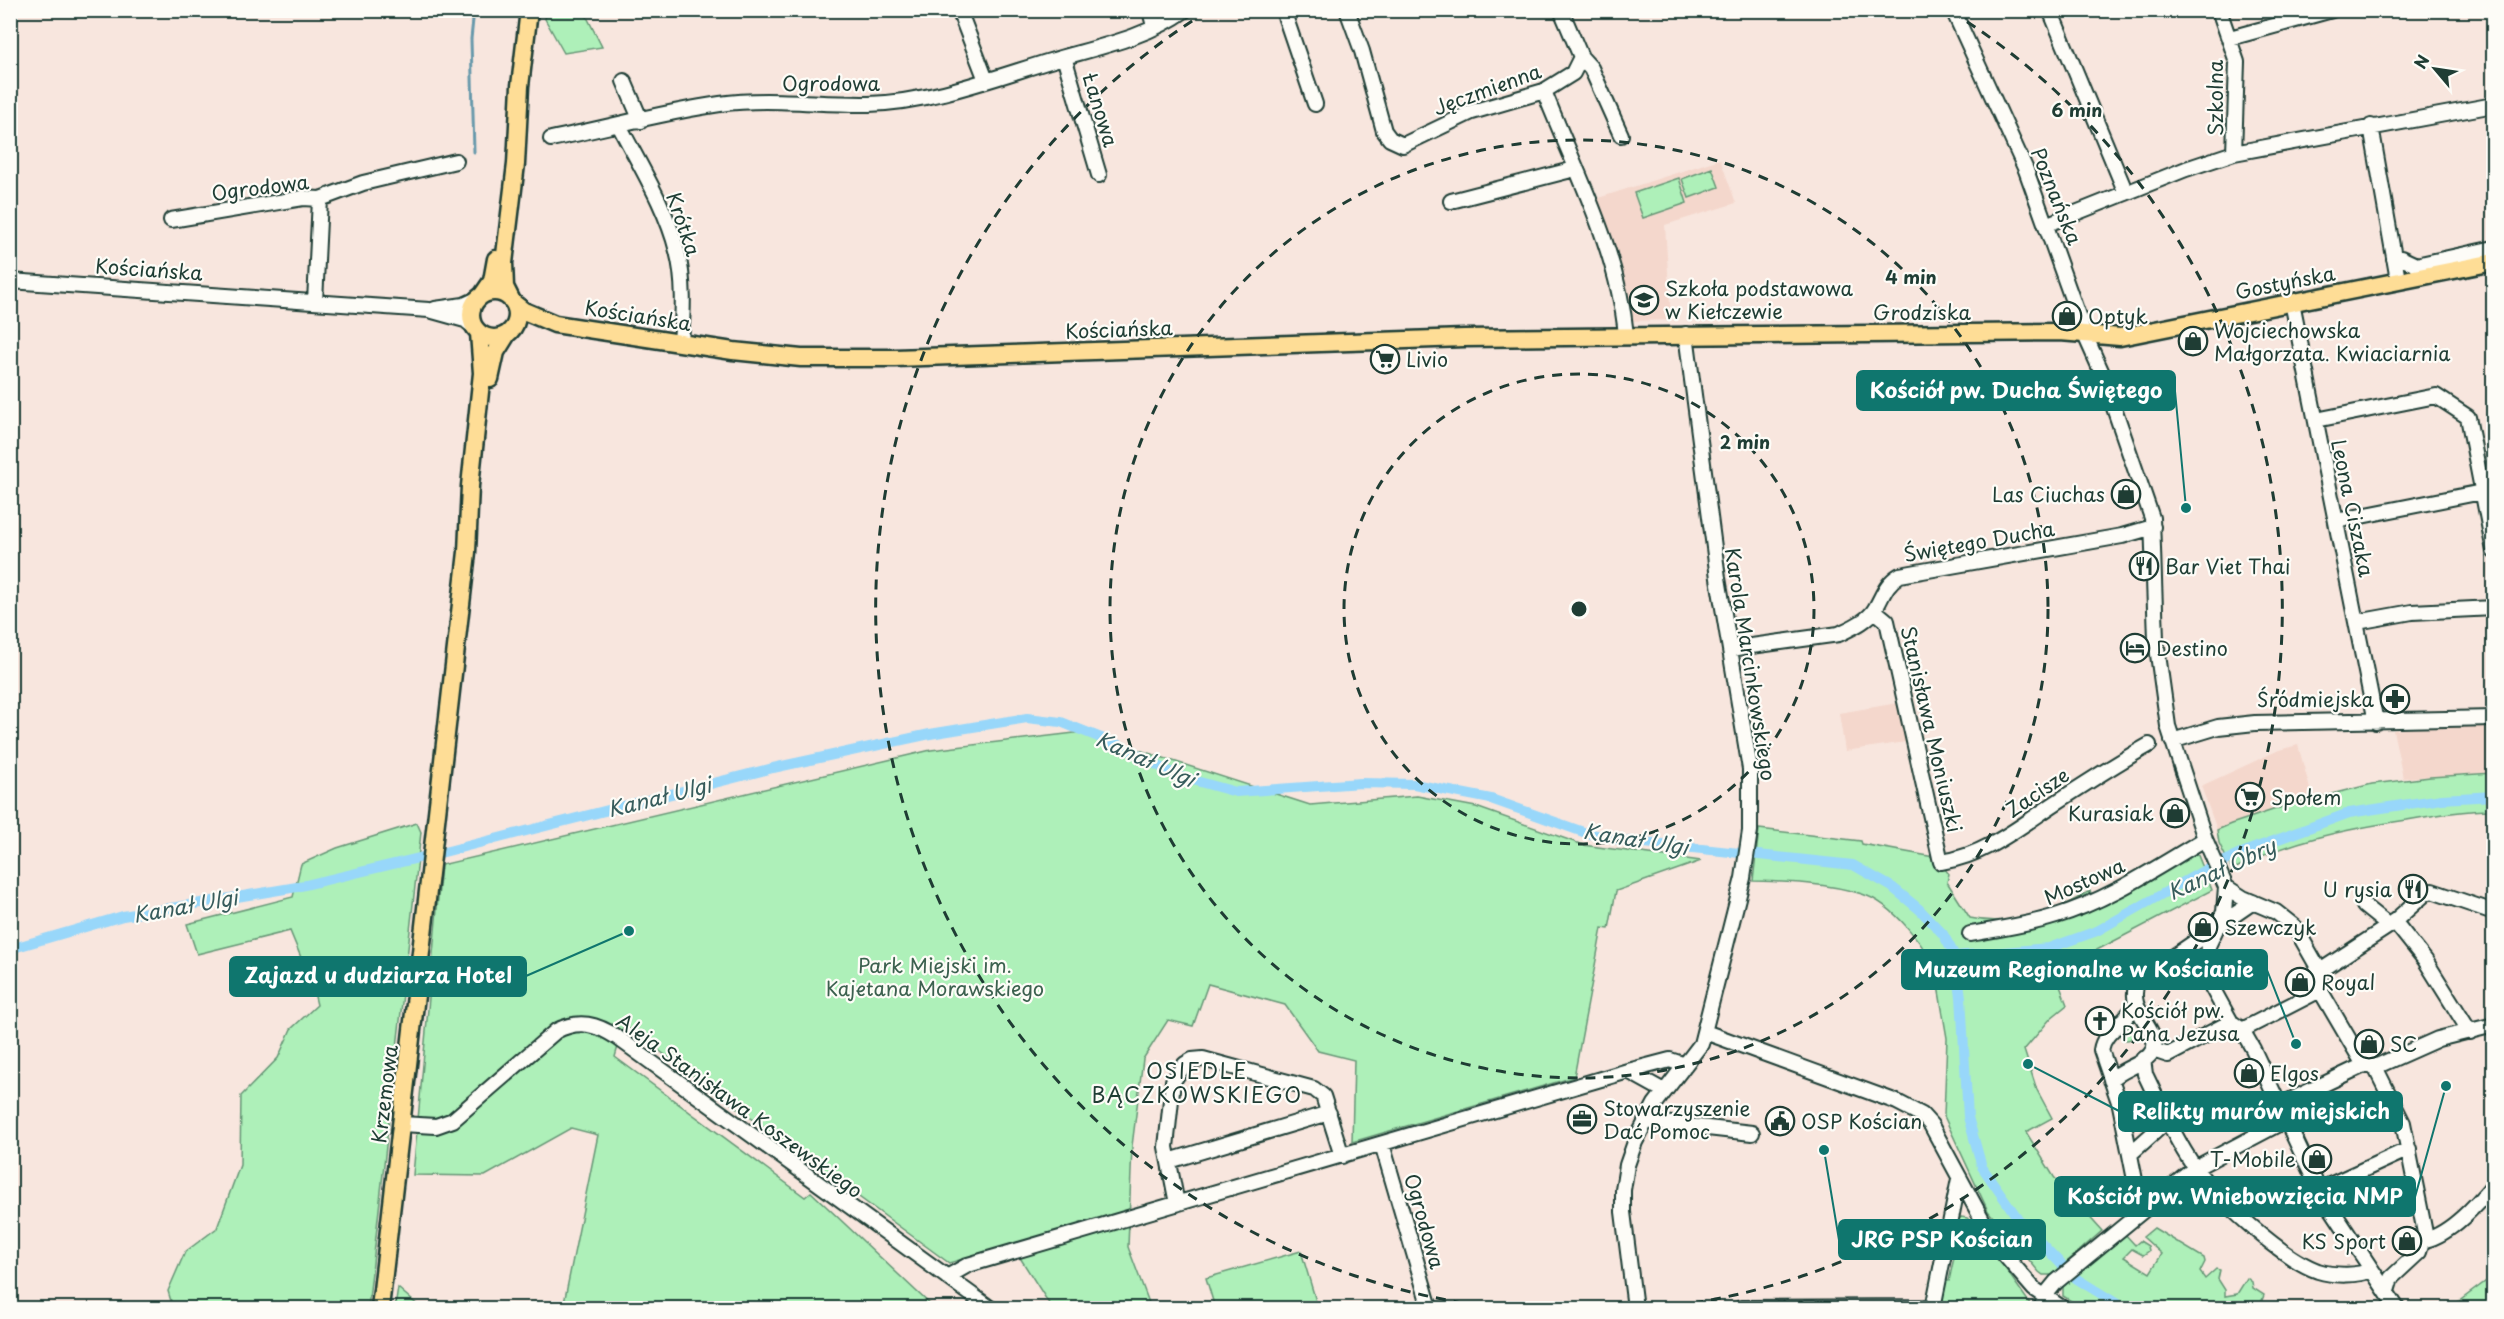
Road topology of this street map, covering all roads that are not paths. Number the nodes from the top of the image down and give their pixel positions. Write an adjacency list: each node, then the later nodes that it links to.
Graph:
1 (529, 10): 18 (main road)
2 (959, 10): 16 (street)
3 (1150, 10): 12 (street)
4 (1185, 10): 12 (street, Ogrodowa)
5 (1284, 10): 20 (street)
6 (1347, 10): 19 (street, Jęczmienna)
7 (1561, 10): 15 (street)
8 (1953, 10): 35 (street, Poznańska)
9 (2050, 10): 31 (street)
10 (2219, 10): 13 (street, Szkolna)
11 (2332, 10): 13 (street)
12 (1154, 27): 14 (street, Ogrodowa)
13 (2230, 38): 27 (street, Szkolna)
14 (1064, 57): 16 (street, Ogrodowa); 30 (street, Łanowa)
15 (1581, 57): 19 (street, Jęczmienna); 25 (street)
16 (986, 80): 22 (street, Ogrodowa)
17 (624, 81): 22 (street)
18 (520, 86): 41 (main road); 43 (main road)
19 (1544, 91): 29 (street)
20 (1315, 104)
21 (2493, 105): 24 (street)
22 (641, 121): 23 (street, Ogrodowa)
23 (619, 125): 26 (street, Ogrodowa); 52 (street, Krótka)
24 (2371, 126): 27 (street); 37 (street)
25 (1621, 135)
26 (551, 139)
27 (2234, 153): 31 (street)
28 (456, 160): 32 (street, Ogrodowa)
29 (1575, 168): 33 (street); 51 (street)
30 (1099, 175)
31 (2126, 193): 35 (street)
32 (320, 199): 34 (street, Ogrodowa); 42 (street)
33 (1451, 201)
34 (171, 220)
35 (2048, 224): 50 (street, Poznańska)
36 (2493, 248): 37 (street)
37 (2394, 259): 39 (street)
38 (2493, 262): 39 (main road, Gostyńska)
39 (2398, 280): 44 (main road, Gostyńska)
40 (10, 281): 42 (street, Kościańska)
41 (480, 297): 43 (main road); 45 (street, Kościańska); 47 (main road)
42 (315, 302): 45 (street, Kościańska)
43 (513, 302): 46 (main road, Kościańska); 48 (main road)
44 (2292, 302): 50 (main road, Gostyńska); 53 (street, Leona Ciszaka)
45 (429, 310): 47 (street, Kościańska)
46 (555, 324): 48 (main road, Kościańska); 52 (main road, Kościańska)
47 (477, 330): 48 (main road); 58 (main road)
48 (509, 333): 58 (main road)
49 (1686, 334): 50 (main road, Grodziska); 51 (main road, Kościańska); 62 (street, Karola Marcinkowskiego)
50 (2085, 334): 56 (street, Poznańska)
51 (1626, 335): 52 (main road, Kościańska)
52 (681, 343)
53 (2316, 420): 54 (street); 55 (street, Leona Ciszaka)
54 (2482, 492): 55 (street); 57 (street)
55 (2336, 521): 61 (street, Leona Ciszaka)
56 (2153, 527): 60 (street, Świętego Ducha); 65 (street, Poznańska)
57 (2493, 550)
58 (467, 552): 94 (main road, Krzemowa)
59 (2493, 608): 61 (street)
60 (1875, 611): 62 (street, Świętego Ducha); 68 (street, Stanisława Moniuszki)
61 (2357, 622): 64 (street, Leona Ciszaka)
62 (1730, 649): 81 (street, Karola Marcinkowskiego)
63 (2493, 718): 64 (street)
64 (2376, 722): 65 (street)
65 (2172, 741): 67 (street, Poznańska)
66 (2149, 745): 68 (street, Zacisze)
67 (2206, 844): 69 (street, Poznańska); 75 (street, Mostowa)
68 (1941, 862)
69 (2225, 885): 70 (street); 74 (street)
70 (2253, 902): 74 (street); 76 (street)
71 (2364, 906): 73 (street)
72 (2493, 912): 73 (street)
73 (2392, 924): 76 (street); 82 (street)
74 (2216, 930): 78 (street); 80 (street)
75 (1970, 934)
76 (2320, 971): 77 (street)
77 (2320, 990): 80 (street); 85 (street)
78 (2135, 1005): 83 (street); 87 (street)
79 (2493, 1025): 82 (street)
80 (2237, 1026): 83 (street); 89 (street)
81 (1705, 1032): 84 (street, Karola Marcinkowskiego); 102 (street)
82 (2470, 1032): 85 (street)
83 (2148, 1055): 87 (street); 91 (street)
84 (1684, 1065): 86 (street); 88 (street, Karola Marcinkowskiego)
85 (2369, 1066): 89 (street); 97 (street)
86 (1628, 1071): 88 (street); 96 (street)
87 (2112, 1080): 98 (street)
88 (1664, 1091): 93 (street, Karola Marcinkowskiego)
89 (2280, 1105): 92 (street)
90 (1329, 1113): 99 (street); 100 (street); 100 (street)
91 (2168, 1120): 98 (street); 101 (street)
92 (2286, 1120): 101 (street); 104 (street)
93 (1645, 1121): 95 (street); 117 (street, Karola Marcinkowskiego)
94 (402, 1124): 111 (street, Aleja Stanisława Koszewskiego); 114 (main road, Krzemowa)
95 (1752, 1133)
96 (1382, 1144): 99 (street); 116 (street, Ogrodowa)
97 (2409, 1149): 104 (street); 109 (street)
98 (2130, 1154): 106 (street)
99 (1342, 1156): 105 (street)
100 (1169, 1161): 105 (street)
101 (2195, 1168): 106 (street); 110 (street)
102 (1959, 1179): 107 (street); 108 (street)
103 (2493, 1184): 109 (street)
104 (2319, 1190): 110 (street)
105 (1177, 1204): 111 (street)
106 (2141, 1210): 113 (street)
107 (1954, 1214): 108 (street); 119 (street)
108 (1981, 1221): 113 (street)
109 (2424, 1240): 112 (street)
110 (2372, 1270): 112 (street)
111 (947, 1277): 115 (street, Aleja Stanisława Koszewskiego)
112 (2387, 1291): 121 (street)
113 (2043, 1303): 120 (street)
114 (380, 1308)
115 (990, 1308)
116 (1430, 1308)
117 (1635, 1308)
118 (1741, 1308): 119 (street)
119 (1933, 1308)
120 (2062, 1308)
121 (2397, 1308)

